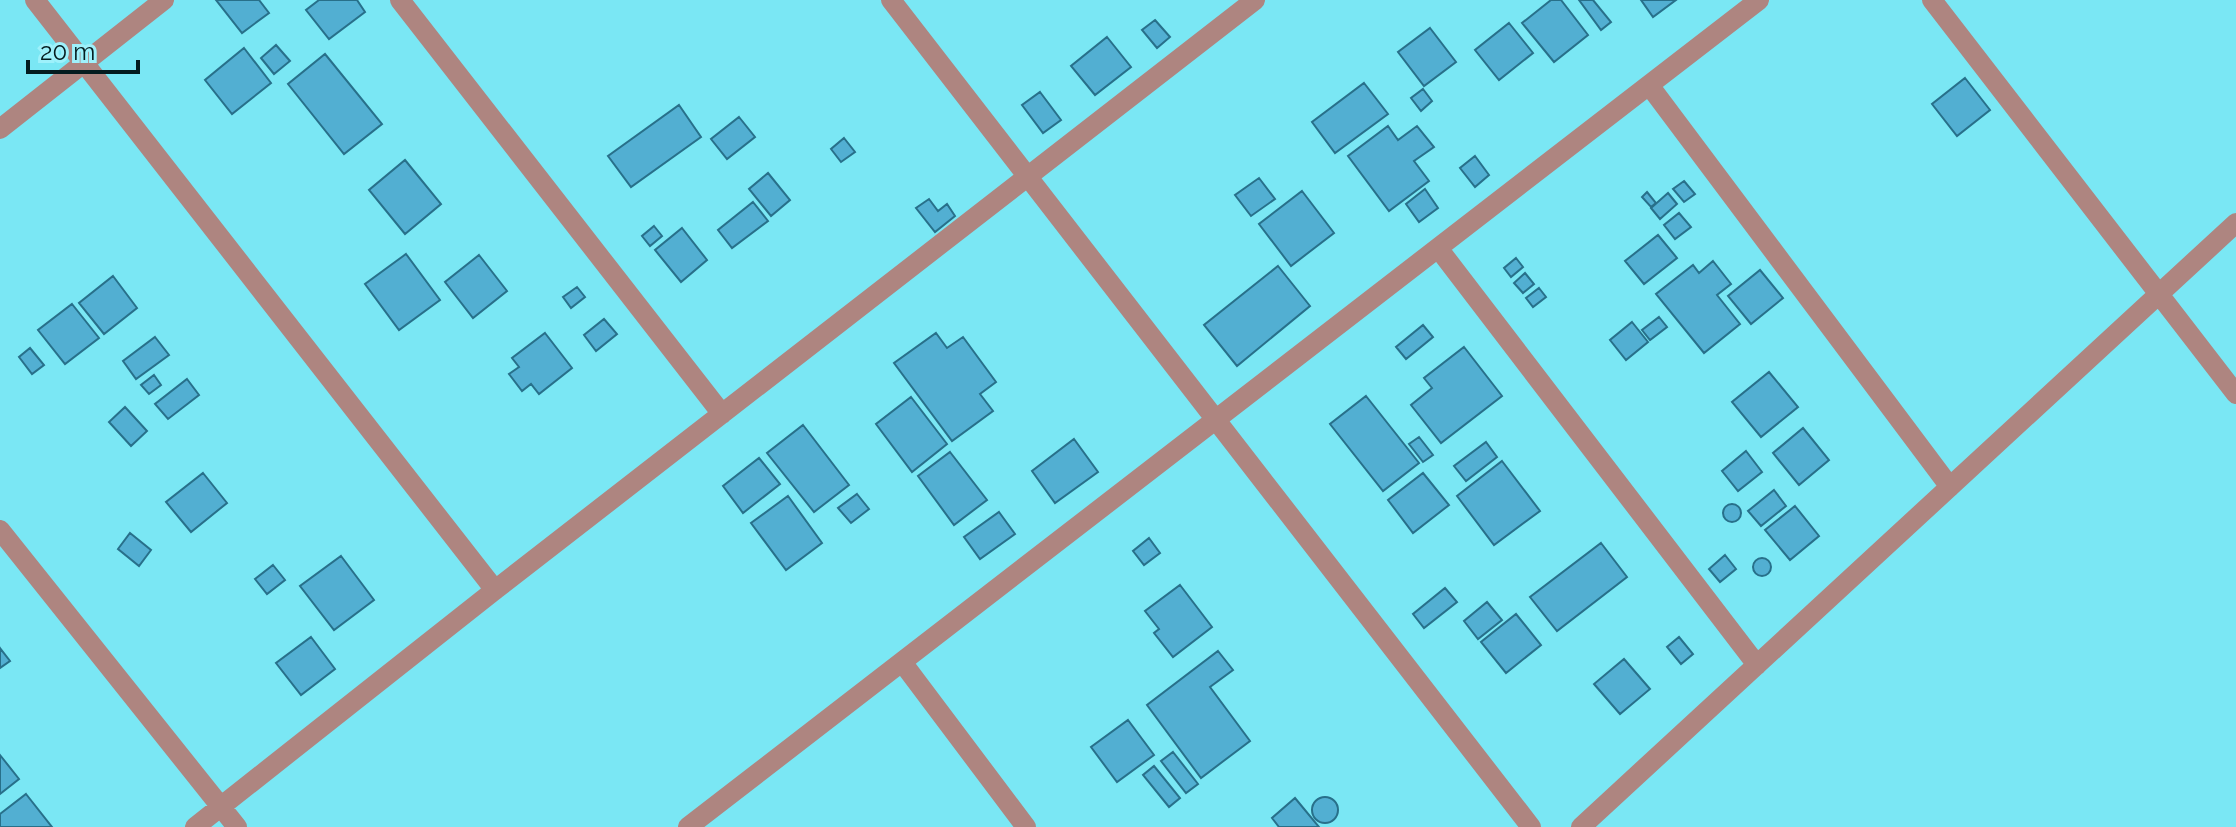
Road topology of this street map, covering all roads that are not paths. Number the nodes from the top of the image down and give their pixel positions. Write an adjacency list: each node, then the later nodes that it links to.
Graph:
1 (35, 0): 8 (street)
2 (164, 0): 8 (street)
3 (400, 0): 16 (street)
4 (891, 0): 11 (street)
5 (1255, 0): 11 (street)
6 (1759, 0): 9 (street)
7 (1932, 0): 14 (street)
8 (84, 63): 10 (street); 20 (street)
9 (1649, 85): 13 (street); 18 (street)
10 (0, 129)
11 (1028, 176): 16 (street); 17 (street)
12 (2236, 223): 14 (street)
13 (1438, 248): 17 (street); 22 (street)
14 (2158, 295): 15 (street); 18 (street)
15 (2236, 394)
16 (722, 414): 20 (street)
17 (1217, 419): 21 (street); 28 (street)
18 (1950, 487): 22 (street)
19 (0, 530): 23 (street)
20 (495, 590): 23 (street)
21 (902, 662): 26 (street); 27 (street)
22 (1757, 665): 29 (street)
23 (221, 807): 24 (street); 25 (street)
24 (195, 827)
25 (237, 827)
26 (688, 827)
27 (1026, 827)
28 (1531, 827)
29 (1581, 827)

